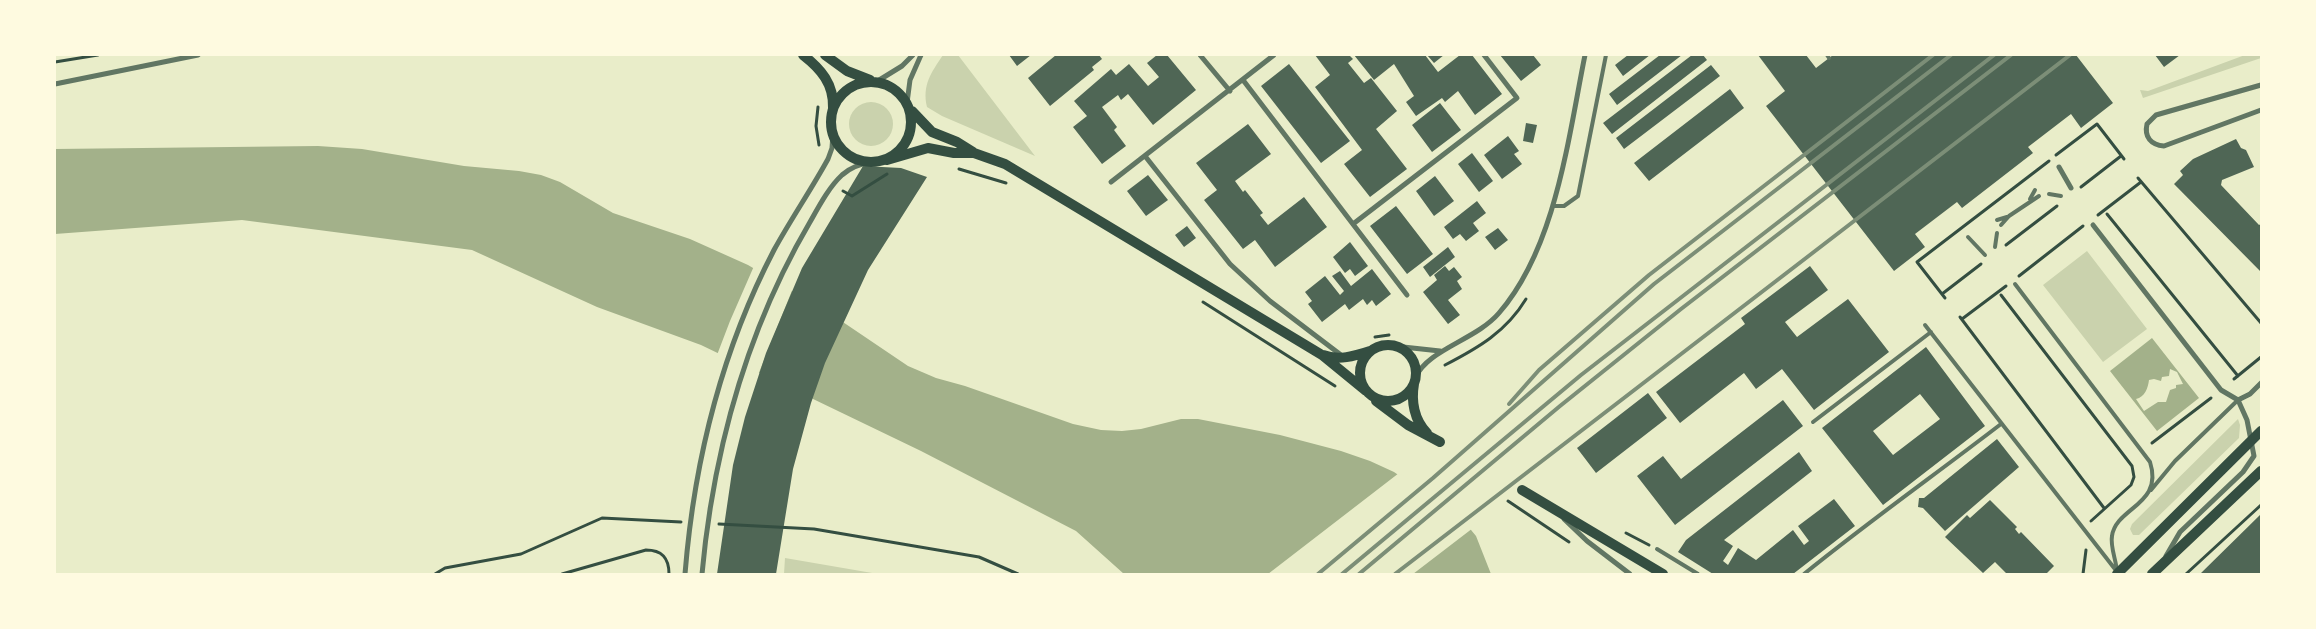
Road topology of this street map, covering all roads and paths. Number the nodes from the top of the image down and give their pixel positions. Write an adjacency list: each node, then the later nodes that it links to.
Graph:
1 (98, 55): 12 (path)
2 (198, 55): 15 (street)
3 (803, 55): 21 (main road)
4 (825, 55): 14 (main road)
5 (913, 55): 14 (street)
6 (921, 55): 19 (street)
7 (1200, 55): 17 (street)
8 (1274, 55): 13 (street)
9 (1484, 55): 49 (street)
10 (1585, 55): 44 (street)
11 (1606, 55): 44 (lane)
12 (55, 62)
13 (1243, 80): 17 (street); 49 (street)
14 (876, 82): 19 (main road); 21 (main road)
15 (55, 84)
16 (2261, 85): 20 (street)
17 (1230, 91): 26 (street)
18 (819, 100): 24 (path)
19 (907, 103): 25 (main road); 27 (main road)
20 (2261, 110)
21 (832, 113): 23 (main road)
22 (2097, 124): 36 (path)
23 (833, 134): 28 (main road); 106 (street)
24 (818, 152)
25 (974, 153): 27 (main road); 71 (main road)
26 (1145, 156): 33 (street); 72 (street)
27 (887, 160): 28 (main road)
28 (869, 163): 107 (street)
29 (2059, 167): 36 (street)
30 (955, 168): 35 (path)
31 (896, 171): 41 (path)
32 (2138, 178): 34 (path)
33 (1111, 182)
34 (2141, 182): 47 (path); 64 (path)
35 (1013, 187)
36 (2074, 189)
37 (2035, 190): 42 (lane)
38 (2048, 194): 40 (lane)
39 (2039, 196): 42 (lane)
40 (2062, 196)
41 (839, 198)
42 (2029, 201): 46 (lane)
43 (2061, 202): 55 (path)
44 (1553, 206): 69 (street)
45 (2107, 214): 75 (path)
46 (2009, 216): 48 (lane); 51 (lane)
47 (2094, 218)
48 (1997, 220)
49 (1353, 224): 61 (street)
50 (2090, 224): 57 (path); 82 (street)
51 (2002, 225)
52 (1997, 233): 54 (lane)
53 (1968, 237): 56 (lane)
54 (1995, 247)
55 (2002, 248)
56 (1986, 257): 60 (path)
57 (2017, 277)
58 (2009, 283): 96 (path)
59 (2015, 284): 92 (lane)
60 (1942, 294)
61 (1407, 295)
62 (2001, 295): 96 (path)
63 (1195, 297): 79 (path)
64 (2261, 323)
65 (1925, 324): 66 (lane)
66 (1930, 332): 83 (lane); 84 (lane)
67 (1394, 341): 68 (main road); 68 (path); 70 (street); 77 (main road)
68 (1373, 344): 72 (main road); 80 (main road)
69 (1454, 345): 70 (street); 74 (path)
70 (1443, 350): 77 (street)
71 (1322, 354): 72 (main road); 80 (main road)
72 (1347, 357)
73 (2261, 357): 75 (path)
74 (1460, 358)
75 (2238, 376): 76 (path)
76 (2234, 379)
77 (1415, 381): 80 (main road); 86 (main road)
78 (2261, 384): 82 (street)
79 (1337, 387)
80 (1368, 393): 86 (main road)
81 (2211, 398): 89 (path)
82 (2238, 400): 87 (street); 92 (lane)
83 (1813, 422)
84 (2001, 424): 99 (lane); 112 (lane)
85 (2261, 431): 87 (main road)
86 (1429, 435): 88 (main road)
87 (2251, 439): 102 (street); 114 (main road)
88 (1440, 442)
89 (2152, 444)
90 (2261, 471): 102 (main road)
91 (1522, 490): 94 (main road)
92 (2142, 500): 114 (lane)
93 (1508, 501): 100 (path)
94 (1542, 502): 109 (street); 110 (main road)
95 (2261, 505): 115 (path)
96 (2104, 508): 99 (path)
97 (721, 517): 108 (path)
98 (688, 522): 103 (path)
99 (2088, 536): 113 (path); 114 (lane)
100 (1574, 546)
101 (1656, 549): 111 (lane)
102 (2155, 571)
103 (435, 574)
104 (562, 574): 105 (path)
105 (669, 574)
106 (685, 574)
107 (702, 574)
108 (1018, 574)
109 (1630, 574)
110 (1663, 574)
111 (1698, 574)
112 (1804, 574)
113 (2083, 574)
114 (2117, 574)
115 (2186, 574)

